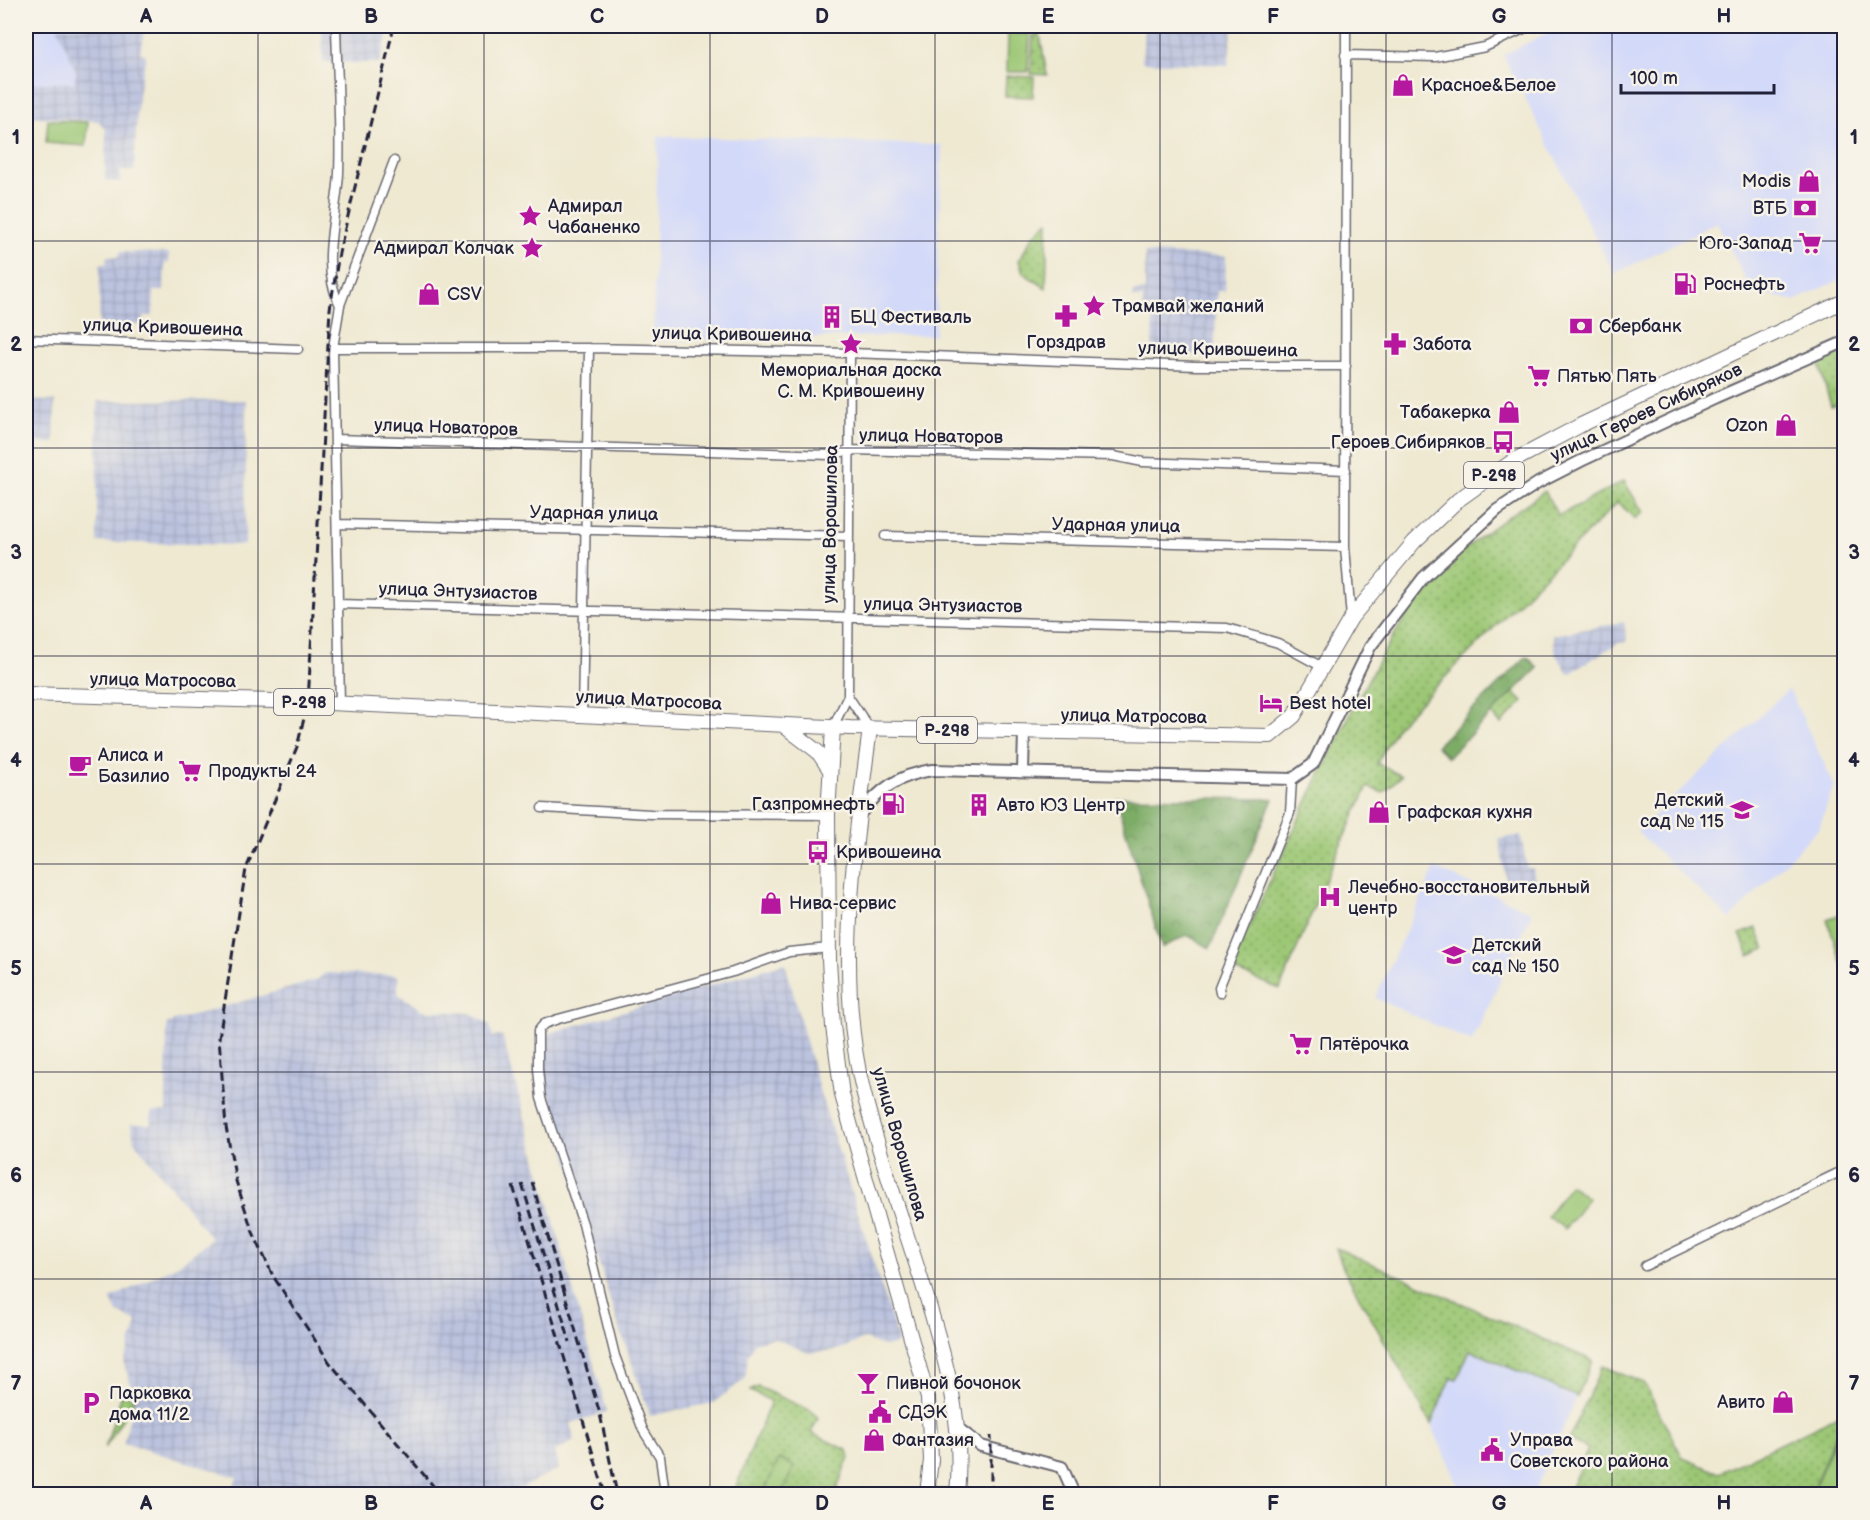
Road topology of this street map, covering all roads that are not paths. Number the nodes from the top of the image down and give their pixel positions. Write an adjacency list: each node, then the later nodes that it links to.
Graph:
1 (336, 26): 7 (street)
2 (1346, 26): 4 (street)
3 (1530, 26): 4 (street)
4 (1345, 55): 14 (street)
5 (394, 160): 7 (street)
6 (1845, 302): 27 (main road, улица Героев Сибиряков / Р-298)
7 (340, 305): 10 (street)
8 (26, 339): 12 (street, улица Кривошеина)
9 (1845, 342): 40 (street, улица Героев Сибиряков)
10 (333, 348): 11 (street, улица Кривошеина); 15 (street)
11 (589, 348): 13 (street, улица Кривошеина); 16 (street)
12 (298, 349)
13 (850, 352): 14 (street, улица Кривошеина); 17 (street, улица Ворошилова)
14 (1346, 366): 18 (street)
15 (336, 439): 16 (street, улица Новаторов); 19 (street)
16 (588, 448): 17 (street, улица Новаторов); 20 (street)
17 (850, 450): 18 (street, улица Новаторов); 22 (street, улица Ворошилова)
18 (1346, 470): 23 (street)
19 (337, 524): 20 (street, Ударная улица); 24 (street)
20 (586, 529): 22 (street, Ударная улица); 25 (street)
21 (885, 536): 23 (street, Ударная улица)
22 (849, 537): 26 (street, улица Ворошилова)
23 (1345, 548): 27 (street)
24 (338, 604): 25 (street, улица Энтузиастов); 31 (street)
25 (584, 611): 26 (street, улица Энтузиастов); 32 (street)
26 (847, 618): 28 (street, улица Энтузиастов); 30 (street, улица Ворошилова)
27 (1351, 618): 28 (main road, улица Героев Сибиряков / Р-298)
28 (1324, 668): 37 (main road, улица Героев Сибиряков / Р-298)
29 (26, 694): 31 (main road, улица Матросова / Р-298)
30 (848, 696): 34 (street, улица Ворошилова); 35 (street)
31 (340, 704): 32 (main road, улица Матросова / Р-298)
32 (582, 714): 33 (main road, улица Матросова / Р-298)
33 (783, 725): 34 (main road, улица Матросова / Р-298); 38 (main road)
34 (833, 727): 35 (main road, улица Матросова / Р-298); 38 (main road, улица Ворошилова)
35 (870, 729): 36 (main road, улица Матросова / Р-298); 43 (main road, улица Ворошилова)
36 (1024, 732): 37 (main road, улица Матросова / Р-298); 39 (street)
37 (1270, 736)
38 (830, 770): 42 (main road, улица Ворошилова)
39 (1023, 771): 40 (street); 43 (street)
40 (1292, 779): 45 (street)
41 (542, 808): 42 (street)
42 (828, 815): 44 (main road, улица Ворошилова)
43 (858, 816): 48 (main road, улица Ворошилова)
44 (829, 948): 49 (street); 50 (main road, улица Ворошилова)
45 (1220, 993)
46 (1845, 1170): 47 (street)
47 (1645, 1266)
48 (959, 1429): 51 (main road, улица Ворошилова); 53 (street)
49 (665, 1494)
50 (927, 1494): 51 (street)
51 (957, 1494): 52 (street)
52 (964, 1494)
53 (1074, 1494)

